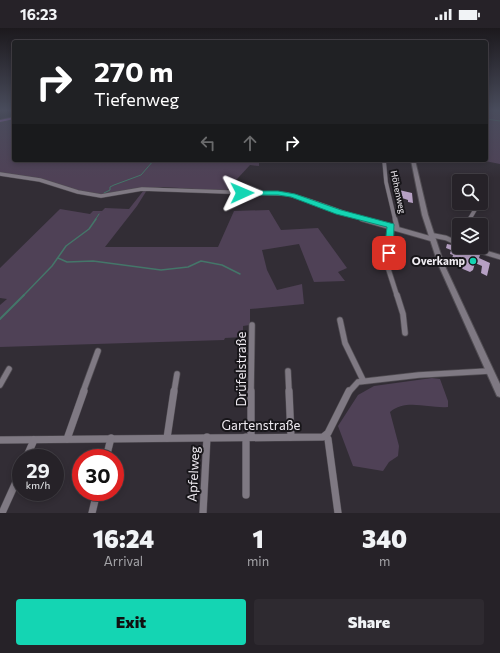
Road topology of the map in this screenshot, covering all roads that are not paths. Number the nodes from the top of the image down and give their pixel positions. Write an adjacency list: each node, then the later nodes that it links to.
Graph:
1 (384, 162): 4 (street, Höhenweg)
2 (413, 162): 5 (main road)
3 (0, 174): 4 (street)
4 (394, 226): 5 (street); 11 (street, Höhenweg)
5 (431, 237): 6 (street); 15 (main road)
6 (452, 240)
7 (488, 253): 8 (street)
8 (500, 256)
9 (340, 320): 17 (street)
10 (252, 325): 23 (street, Drüfelstraße)
11 (405, 333)
12 (98, 351): 26 (street)
13 (9, 369): 18 (street)
14 (288, 371): 20 (street)
15 (490, 371): 17 (street); 19 (main road)
16 (177, 374): 25 (street)
17 (364, 380): 21 (street)
18 (0, 385)
19 (500, 393)
20 (291, 436): 21 (street, Gartenstraße); 23 (street, Gartenstraße)
21 (326, 436): 37 (street)
22 (207, 437): 23 (street, Gartenstraße); 25 (street, Gartenstraße); 36 (street, Apfelweg)
23 (249, 437): 32 (street, Drüfelstraße)
24 (111, 438): 25 (street, Gartenstraße); 26 (street, Gartenstraße); 30 (street)
25 (168, 438)
26 (67, 439): 28 (street, Gartenstraße)
27 (0, 440): 28 (street, Gartenstraße)
28 (34, 440): 29 (street)
29 (30, 449)
30 (108, 449)
31 (12, 491): 34 (street)
32 (246, 495)
33 (95, 501): 35 (street)
34 (2, 513)
35 (92, 513)
36 (203, 513)
37 (338, 513)

